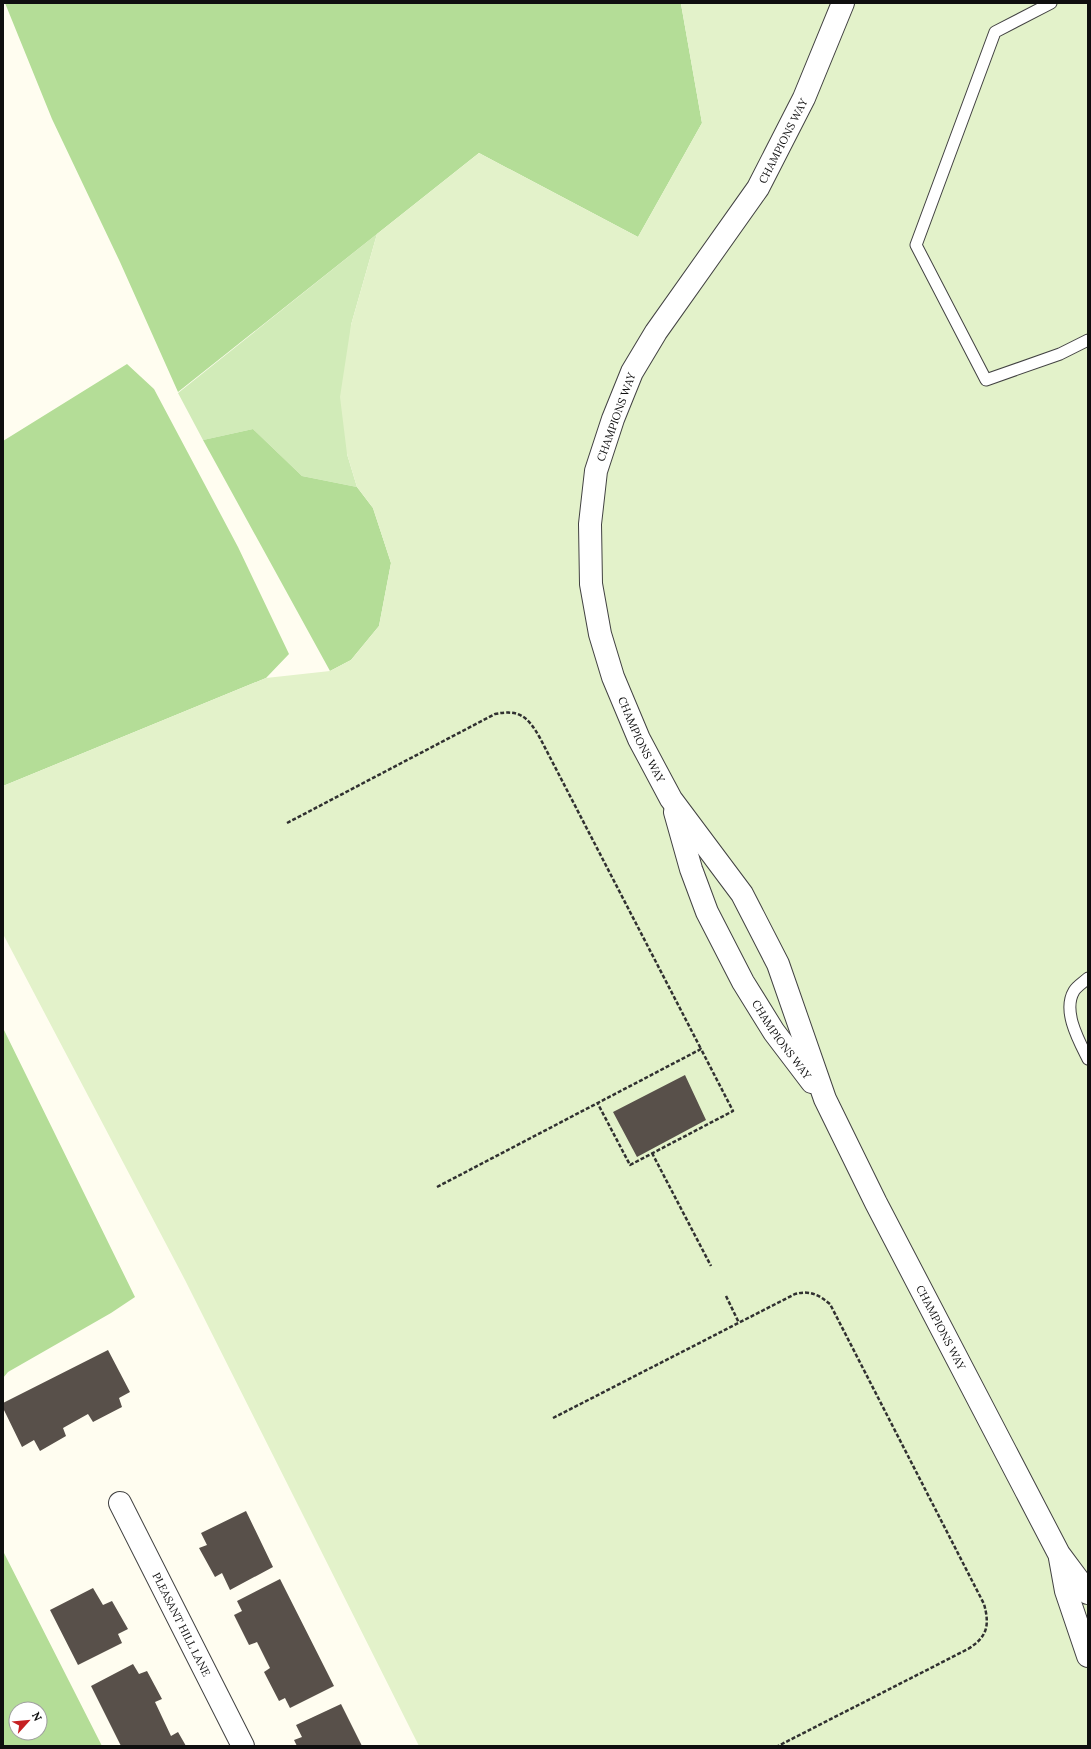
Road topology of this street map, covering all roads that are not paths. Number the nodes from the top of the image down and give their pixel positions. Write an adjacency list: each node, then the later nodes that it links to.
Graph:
1 (843, 3): 4 (street, CHAMPIONS WAY)
2 (1051, 3): 3 (lane)
3 (1088, 340)
4 (671, 799): 7 (street, CHAMPIONS WAY); 7 (street, CHAMPIONS WAY)
5 (1088, 978): 6 (lane)
6 (1088, 1059)
7 (825, 1099): 9 (street, CHAMPIONS WAY)
8 (120, 1503): 12 (street, PLEASANT HILL LANE)
9 (1059, 1554): 10 (street, CHAMPIONS WAY); 11 (street, CHAMPIONS WAY)
10 (1088, 1593)
11 (1088, 1656)
12 (243, 1746)

